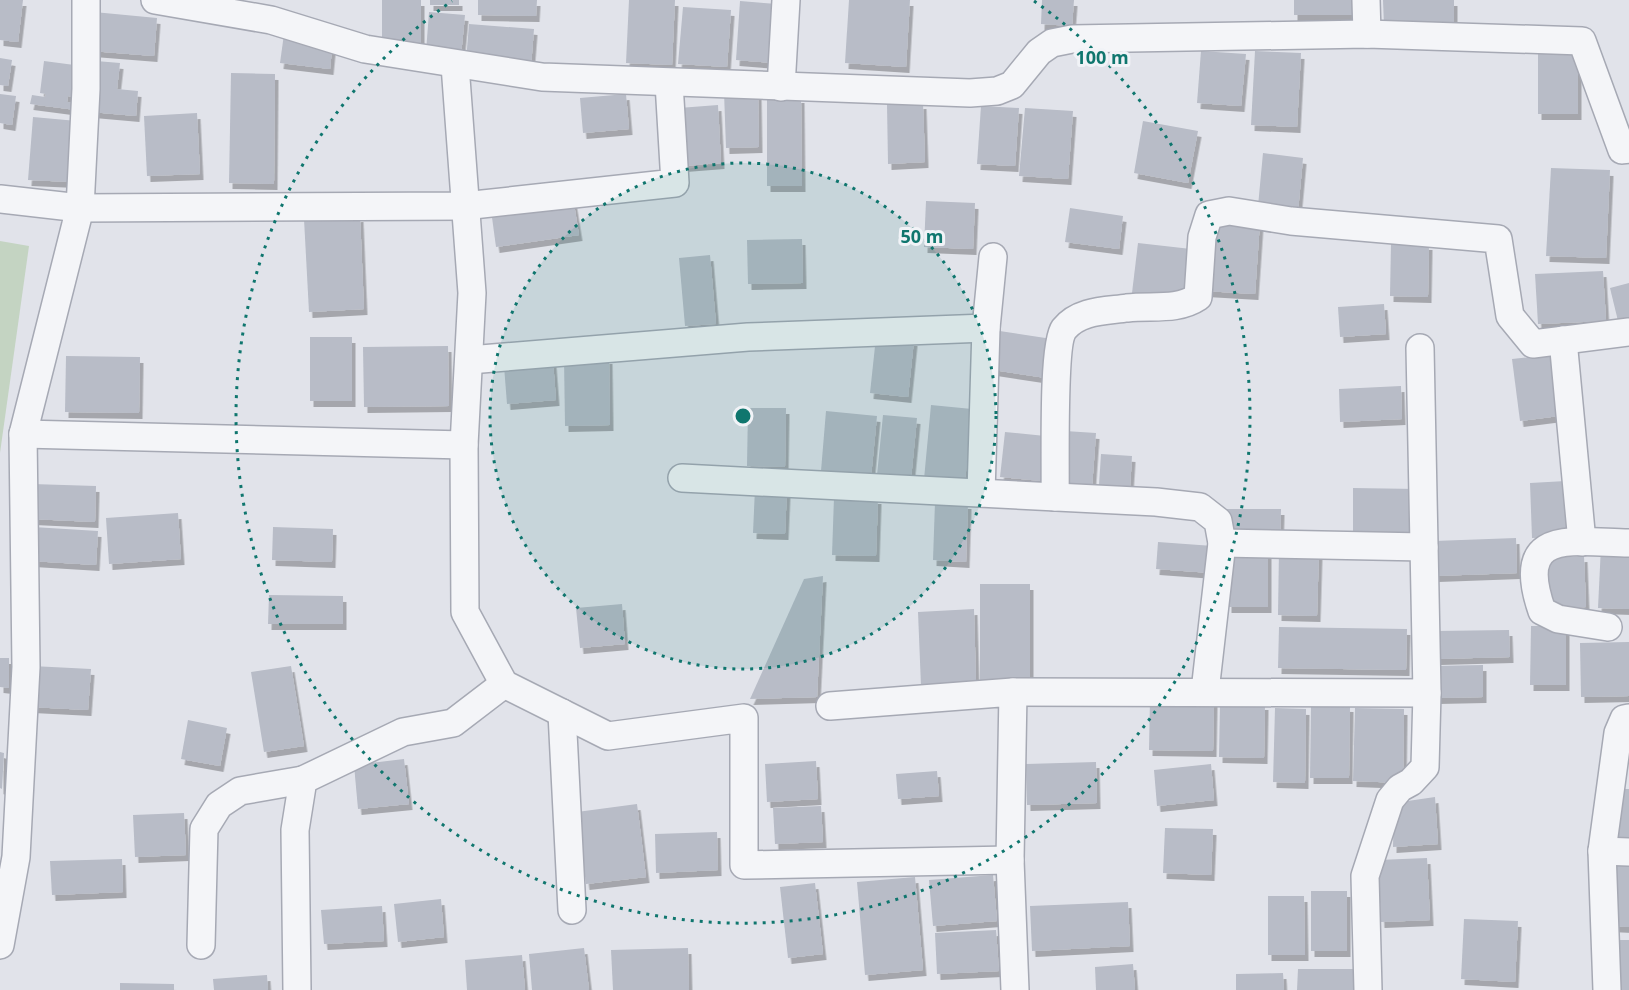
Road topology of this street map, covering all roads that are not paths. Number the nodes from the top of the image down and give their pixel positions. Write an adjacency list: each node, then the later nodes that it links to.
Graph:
1 (86, 0): 12 (street)
2 (154, 0): 6 (street)
3 (786, 0): 8 (street)
4 (1366, 0): 5 (street)
5 (1367, 34): 8 (street); 9 (street)
6 (455, 65): 7 (street); 11 (street)
7 (669, 83): 8 (street); 11 (street)
8 (781, 87)
9 (1629, 149)
10 (0, 199): 12 (street)
11 (464, 206): 12 (street); 18 (street)
12 (80, 208): 19 (street)
13 (993, 257): 14 (street)
14 (986, 328): 18 (street); 23 (street)
15 (1629, 332): 16 (street)
16 (1563, 340): 24 (street); 26 (street)
17 (1420, 348): 28 (street)
18 (469, 360): 20 (street)
19 (23, 434): 20 (street); 21 (street)
20 (464, 445): 30 (street)
21 (12, 476): 42 (street)
22 (682, 478): 23 (street)
23 (981, 494): 24 (street)
24 (1055, 497): 25 (street)
25 (1222, 543): 28 (street); 31 (street)
26 (1582, 543): 27 (street); 29 (street)
27 (1629, 543)
28 (1424, 547): 33 (street)
29 (1608, 627)
30 (504, 684): 35 (street); 37 (street)
31 (1205, 691): 32 (street); 33 (street)
32 (1013, 692): 34 (street); 40 (street)
33 (1427, 693): 46 (street)
34 (830, 706)
35 (562, 713): 40 (street); 41 (street)
36 (1629, 718): 38 (street)
37 (303, 780): 43 (street); 44 (street)
38 (1602, 851): 39 (street); 47 (street)
39 (1629, 852)
40 (1010, 860): 45 (street)
41 (572, 910)
42 (0, 945)
43 (201, 945)
44 (297, 990)
45 (1015, 990)
46 (1368, 990)
47 (1607, 990)

